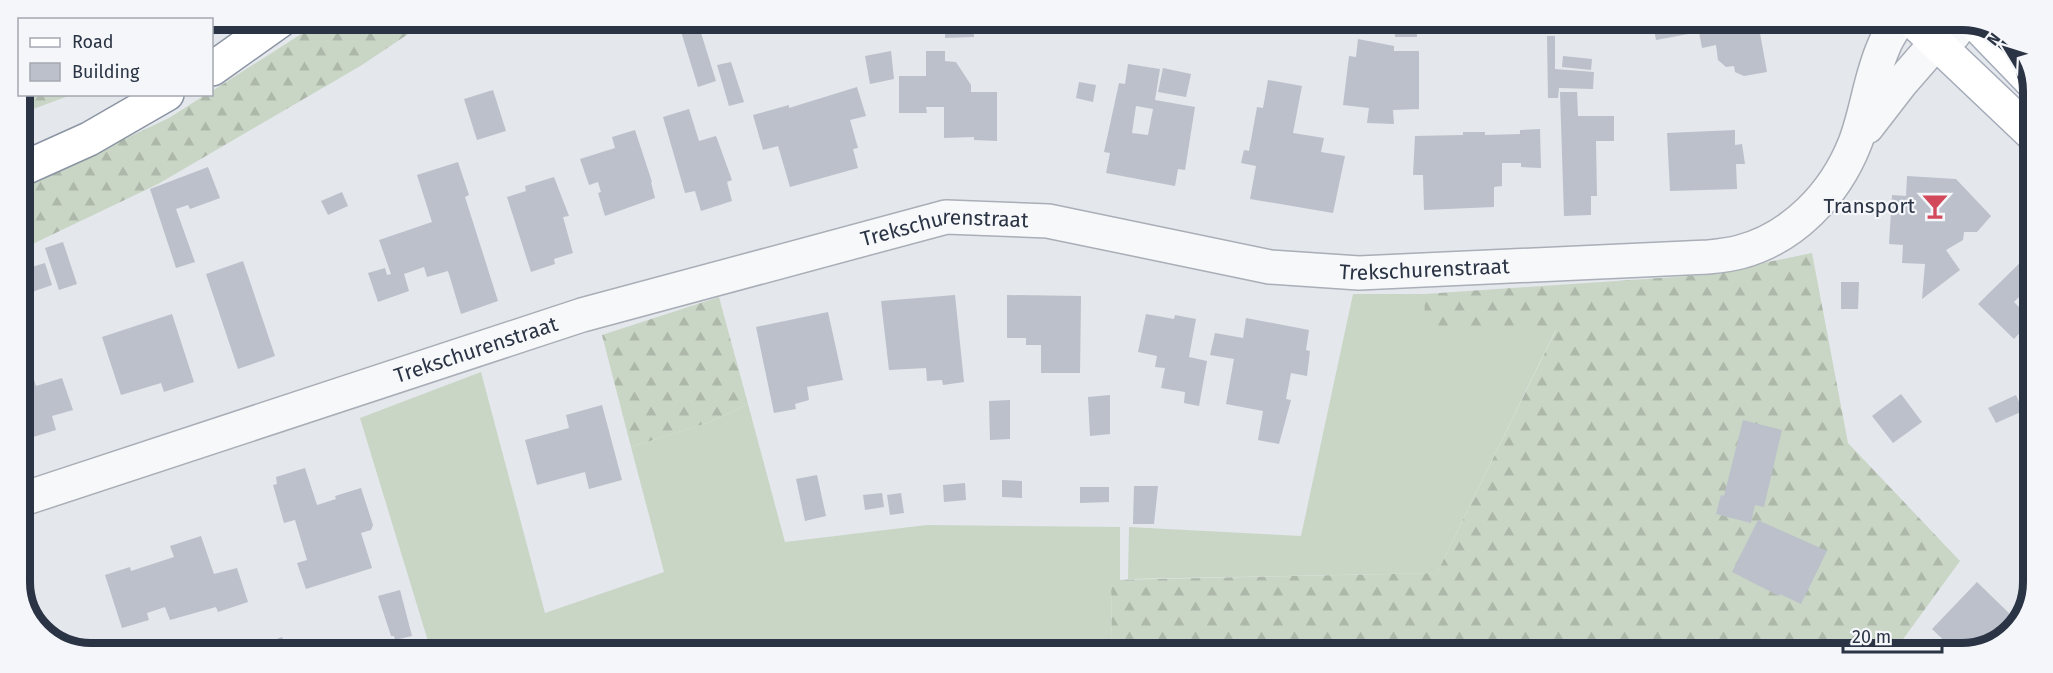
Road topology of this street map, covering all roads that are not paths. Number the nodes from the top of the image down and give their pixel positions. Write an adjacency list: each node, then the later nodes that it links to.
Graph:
1 (267, 30): 7 (main road)
2 (1893, 30): 11 (street, Trekschurenstraat)
3 (1956, 30): 4 (street, Trekschurenstraat)
4 (1925, 33): 9 (main road); 11 (street, Trekschurenstraat)
5 (1988, 36): 6 (main road)
6 (2018, 67)
7 (213, 68)
8 (164, 96): 10 (main road)
9 (2023, 126)
10 (89, 139): 12 (main road); 13 (main road)
11 (1855, 143): 14 (street, Trekschurenstraat)
12 (30, 150)
13 (30, 166)
14 (30, 497)

